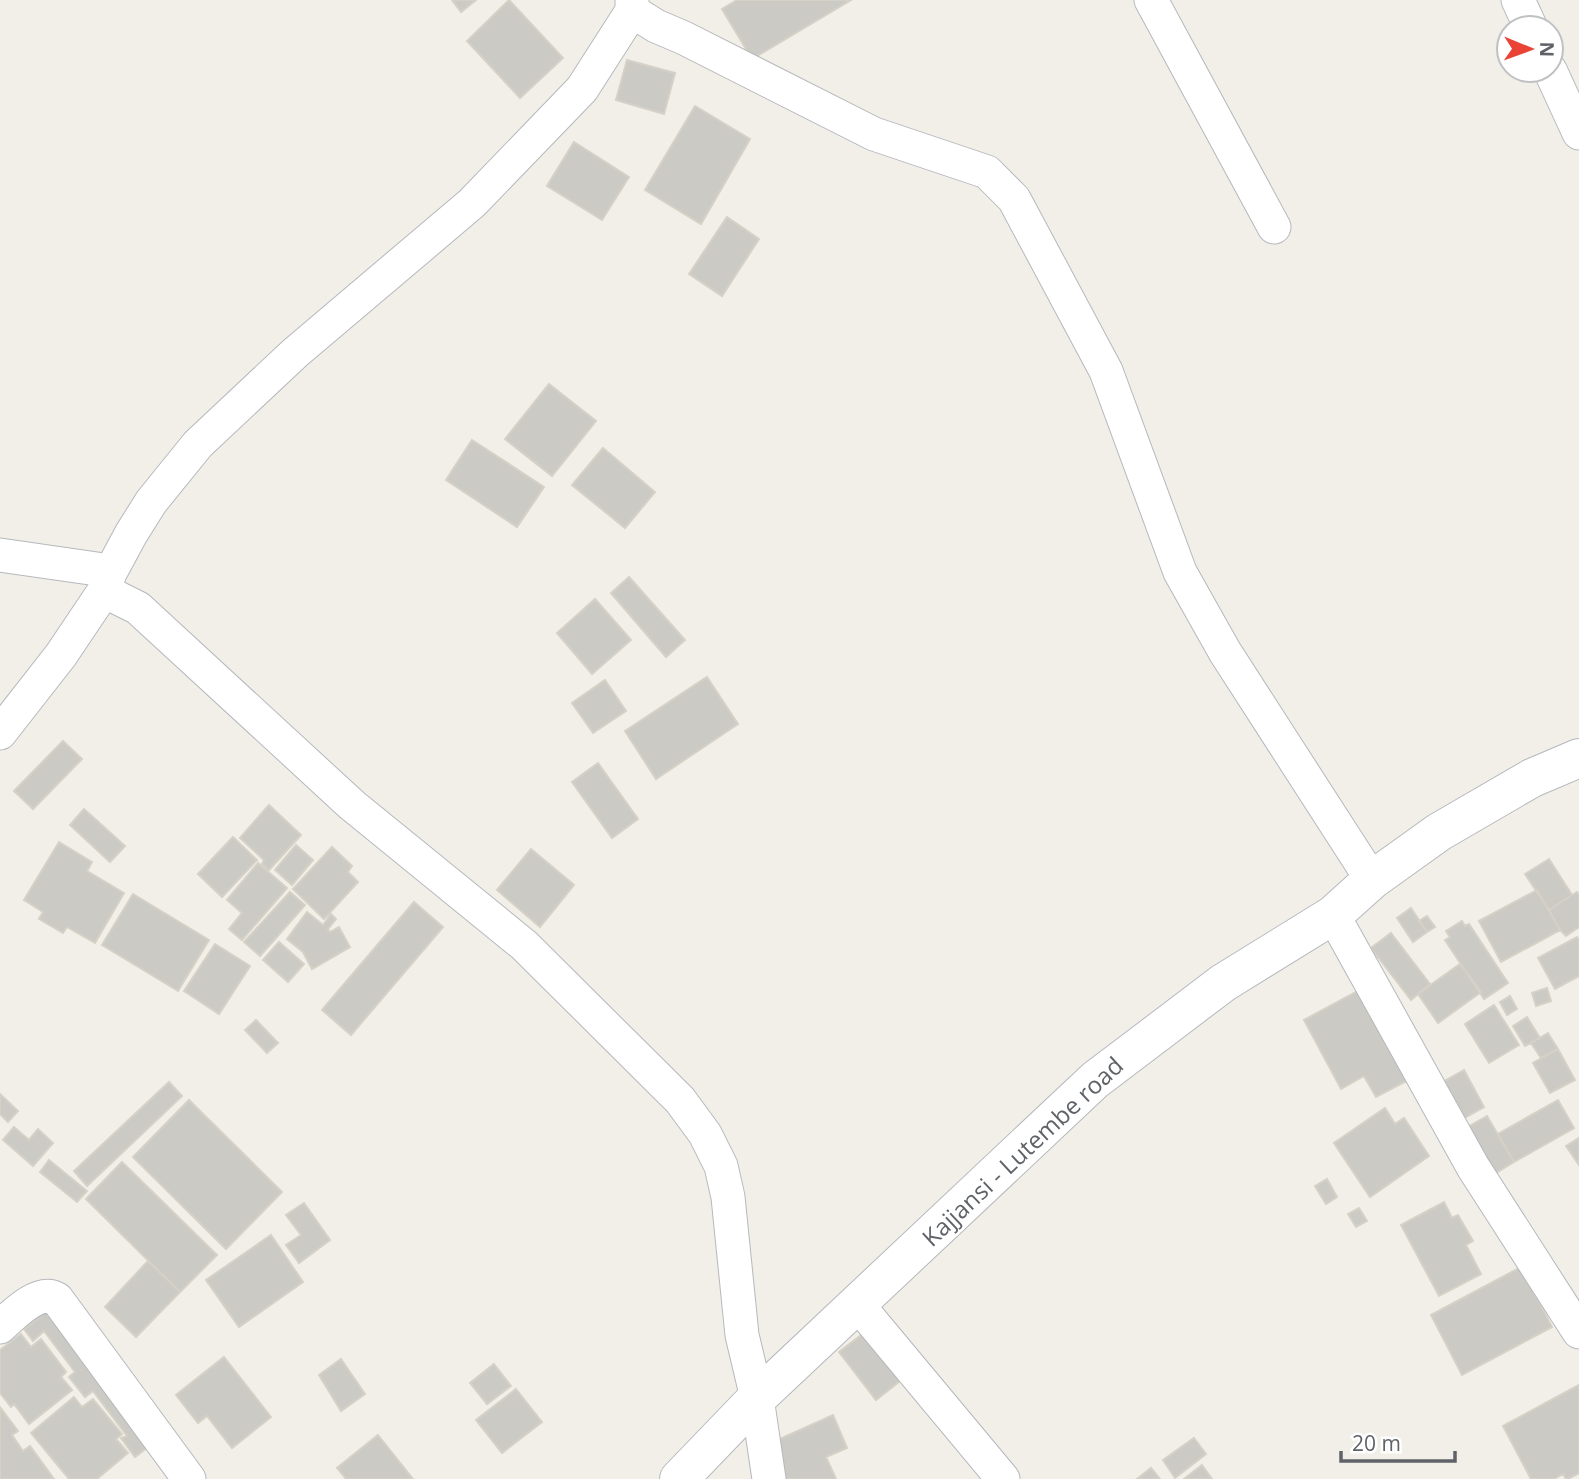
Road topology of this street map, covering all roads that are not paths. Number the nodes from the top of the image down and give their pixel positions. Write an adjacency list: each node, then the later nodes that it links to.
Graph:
1 (1151, 0): 5 (street)
2 (632, 6): 7 (street); 10 (street)
3 (1556, 84): 4 (street)
4 (1579, 133)
5 (1274, 227)
6 (0, 555): 7 (street)
7 (107, 582): 8 (street); 15 (street)
8 (0, 733)
9 (1579, 758): 10 (street, Kajjansi - Lutembe road)
10 (1372, 880): 11 (street, Kajjansi - Lutembe road)
11 (1333, 915): 12 (street, Kajjansi - Lutembe road); 14 (street)
12 (858, 1305): 15 (street, Kajjansi - Lutembe road); 19 (street)
13 (0, 1327): 16 (street)
14 (1579, 1332)
15 (757, 1398): 17 (street, Kajjansi - Lutembe road); 18 (street)
16 (189, 1479)
17 (679, 1479)
18 (769, 1479)
19 (1003, 1479)

